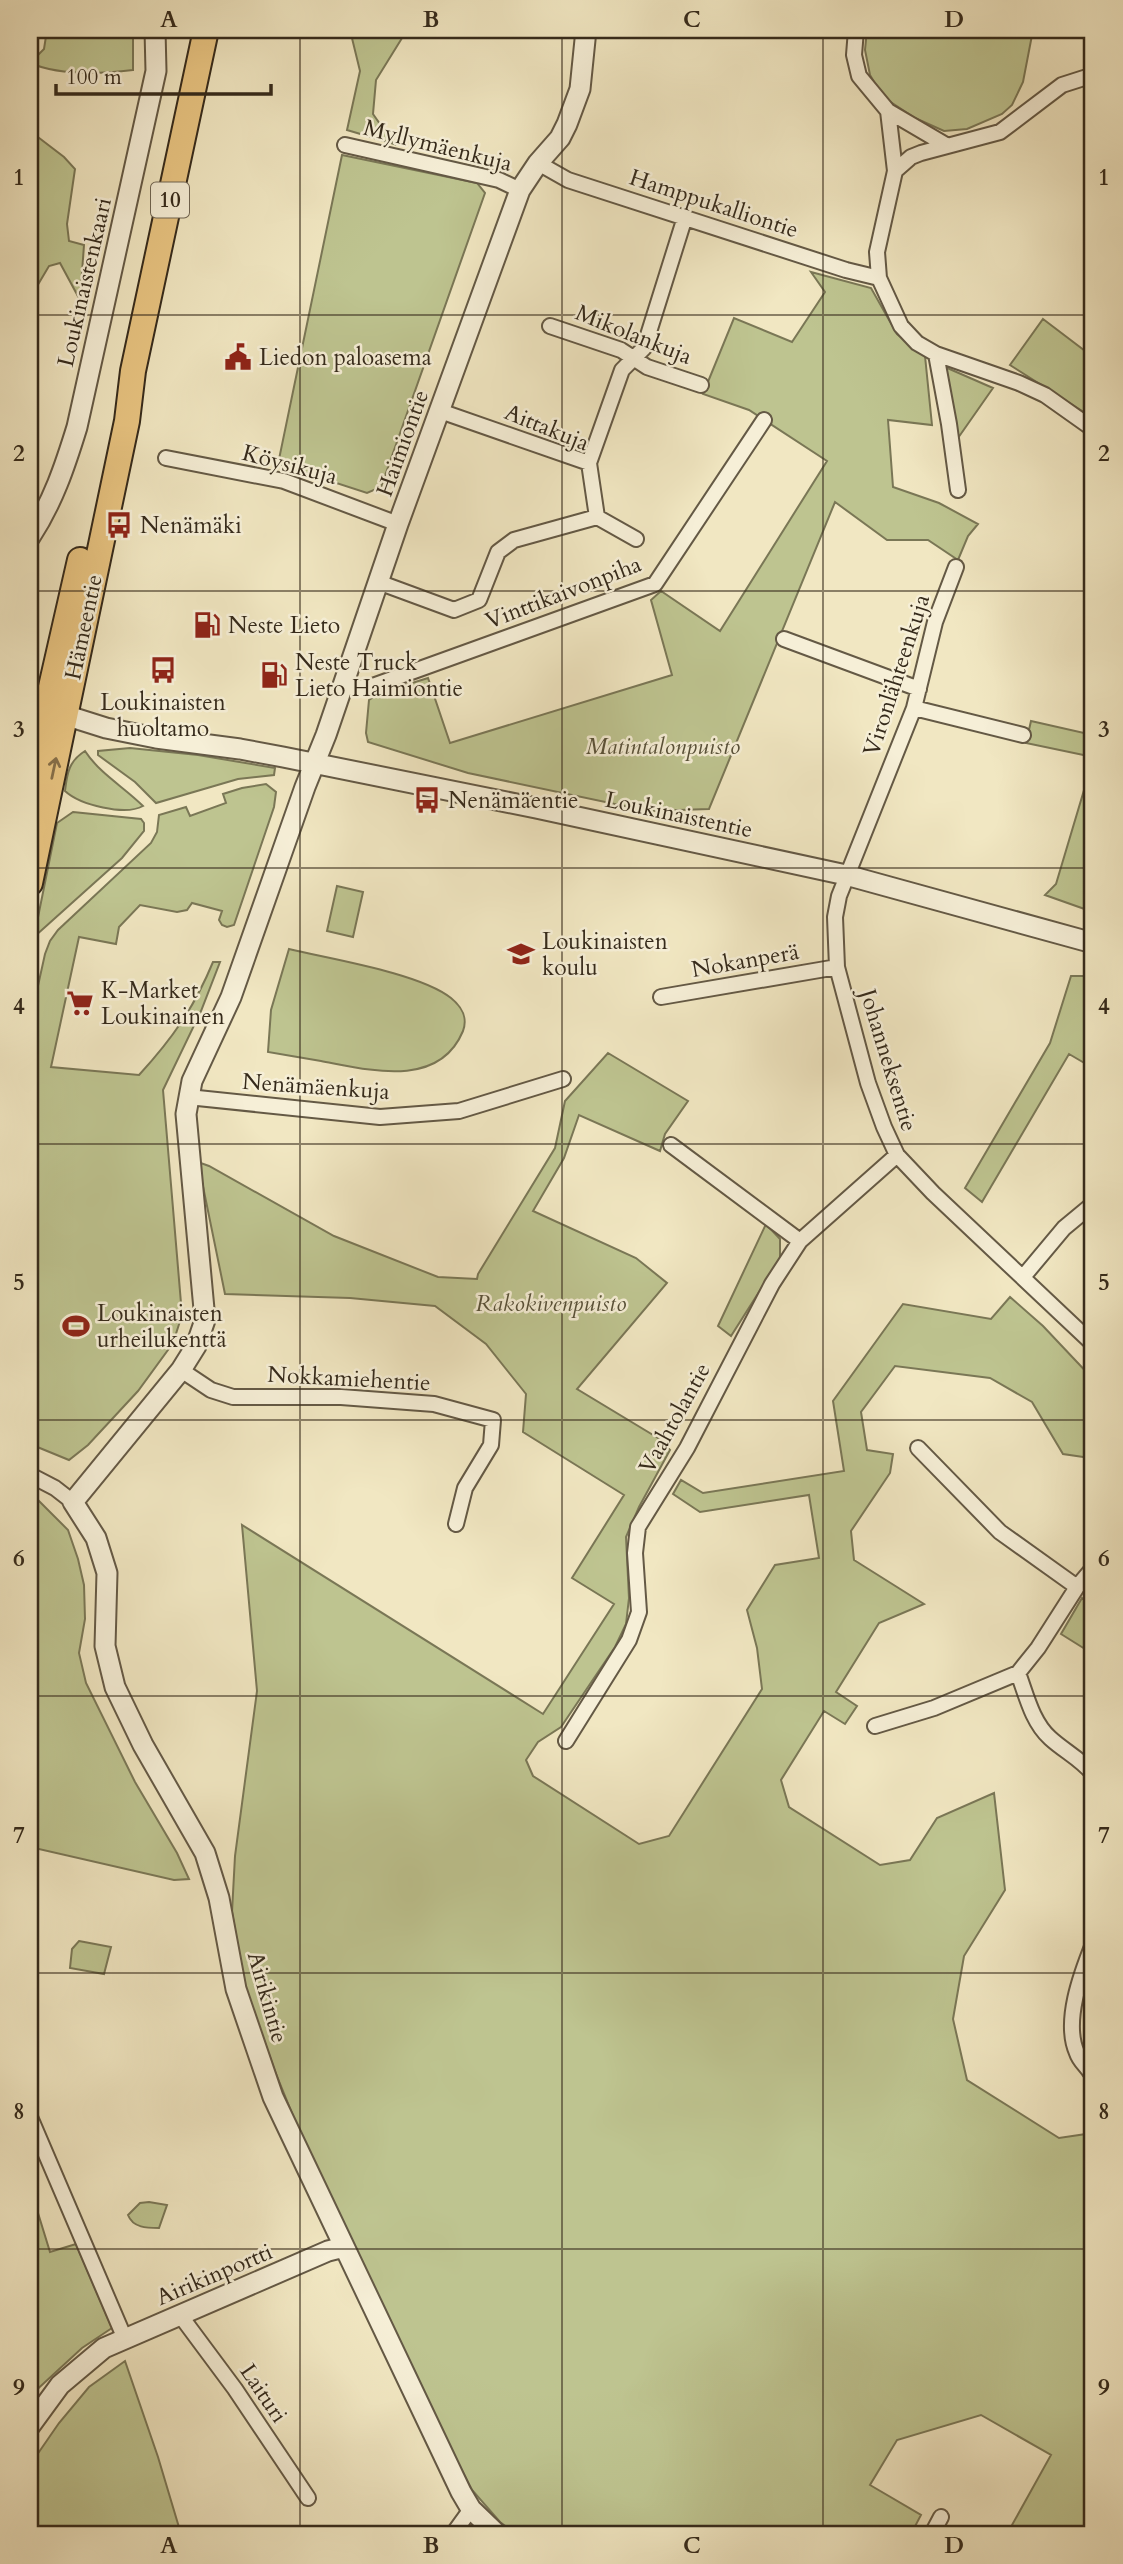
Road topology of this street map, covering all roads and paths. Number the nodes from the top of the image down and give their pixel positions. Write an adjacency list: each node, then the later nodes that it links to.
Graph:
1 (155, 30): 26 (street, Loukinaistenkaari)
2 (206, 30): 34 (highway, Hämeentie / 10)
3 (586, 30): 9 (street, Haimiontie)
4 (856, 30): 6 (street)
5 (1093, 78): 8 (street)
6 (888, 111): 8 (street); 10 (street)
7 (345, 145): 11 (street, Myllymäenkuja)
8 (946, 145): 10 (street)
9 (538, 163): 11 (street, Haimiontie); 12 (street, Hamppukalliontie)
10 (895, 171): 13 (street)
11 (520, 190): 18 (street, Haimiontie)
12 (685, 217): 13 (street, Hamppukalliontie); 16 (street)
13 (878, 278): 15 (street)
14 (550, 326): 16 (street, Mikolankuja)
15 (936, 354): 20 (street); 23 (street)
16 (633, 359): 17 (street, Mikolankuja); 22 (street)
17 (701, 385)
18 (440, 411): 22 (street, Aittakuja); 25 (street, Haimiontie)
19 (764, 420): 31 (street, Vinttikaivonpiha)
20 (1093, 429)
21 (166, 458): 25 (street, Köysikuja)
22 (589, 464): 24 (street, Aittakuja)
23 (958, 490)
24 (597, 517): 27 (street); 29 (street)
25 (398, 524): 29 (street, Haimiontie)
26 (30, 537)
27 (636, 539)
28 (956, 567): 32 (street, Vironlähteenkuja)
29 (378, 582): 31 (street, Haimiontie)
30 (784, 639): 32 (street)
31 (341, 687): 36 (street, Haimiontie)
32 (919, 689): 33 (street, Vironlähteenkuja)
33 (914, 708): 35 (street); 38 (street, Vironlähteenkuja)
34 (47, 709): 36 (street, Loukinaistentie); 37 (highway, Hämeentie / 10); 39 (highway, Hämeentie / 10, one-way to 34)
35 (1023, 735)
36 (315, 764): 38 (street, Loukinaistentie); 44 (street)
37 (30, 792)
38 (846, 875): 40 (street, Loukinaistentie); 41 (street, Johanneksentie)
39 (30, 883)
40 (1093, 943)
41 (837, 967): 42 (street, Nokanperä); 46 (street, Johanneksentie)
42 (661, 998)
43 (563, 1079): 44 (street, Nenämäenkuja)
44 (188, 1097): 51 (street)
45 (671, 1145): 48 (street)
46 (897, 1155): 48 (street, Vaahtolantie); 49 (street, Johanneksentie)
47 (1093, 1204): 49 (street)
48 (800, 1241): 60 (street, Vaahtolantie)
49 (1023, 1277): 50 (street, Johanneksentie)
50 (1093, 1344)
51 (181, 1370): 54 (street); 55 (street, Nokkamiehentie)
52 (918, 1448): 57 (street)
53 (30, 1475): 54 (street, Airikintie)
54 (73, 1502): 65 (street, Airikintie)
55 (456, 1524)
56 (1093, 1568): 57 (street)
57 (1077, 1587): 58 (street)
58 (1018, 1673): 59 (street); 61 (street)
59 (875, 1726)
60 (566, 1741)
61 (1093, 1774)
62 (1093, 1944): 63 (street)
63 (1090, 2072)
64 (30, 2117): 67 (street)
65 (344, 2248): 66 (street, Airikinportti); 70 (street, Airikintie)
66 (180, 2315): 67 (street, Airikinportti); 69 (street, Laituri)
67 (125, 2339): 68 (street, Airikinportti)
68 (30, 2426)
69 (308, 2498)
70 (471, 2509): 72 (street); 73 (street, Airikintie)
71 (941, 2517): 74 (street)
72 (453, 2534)
73 (497, 2534)
74 (932, 2534)

